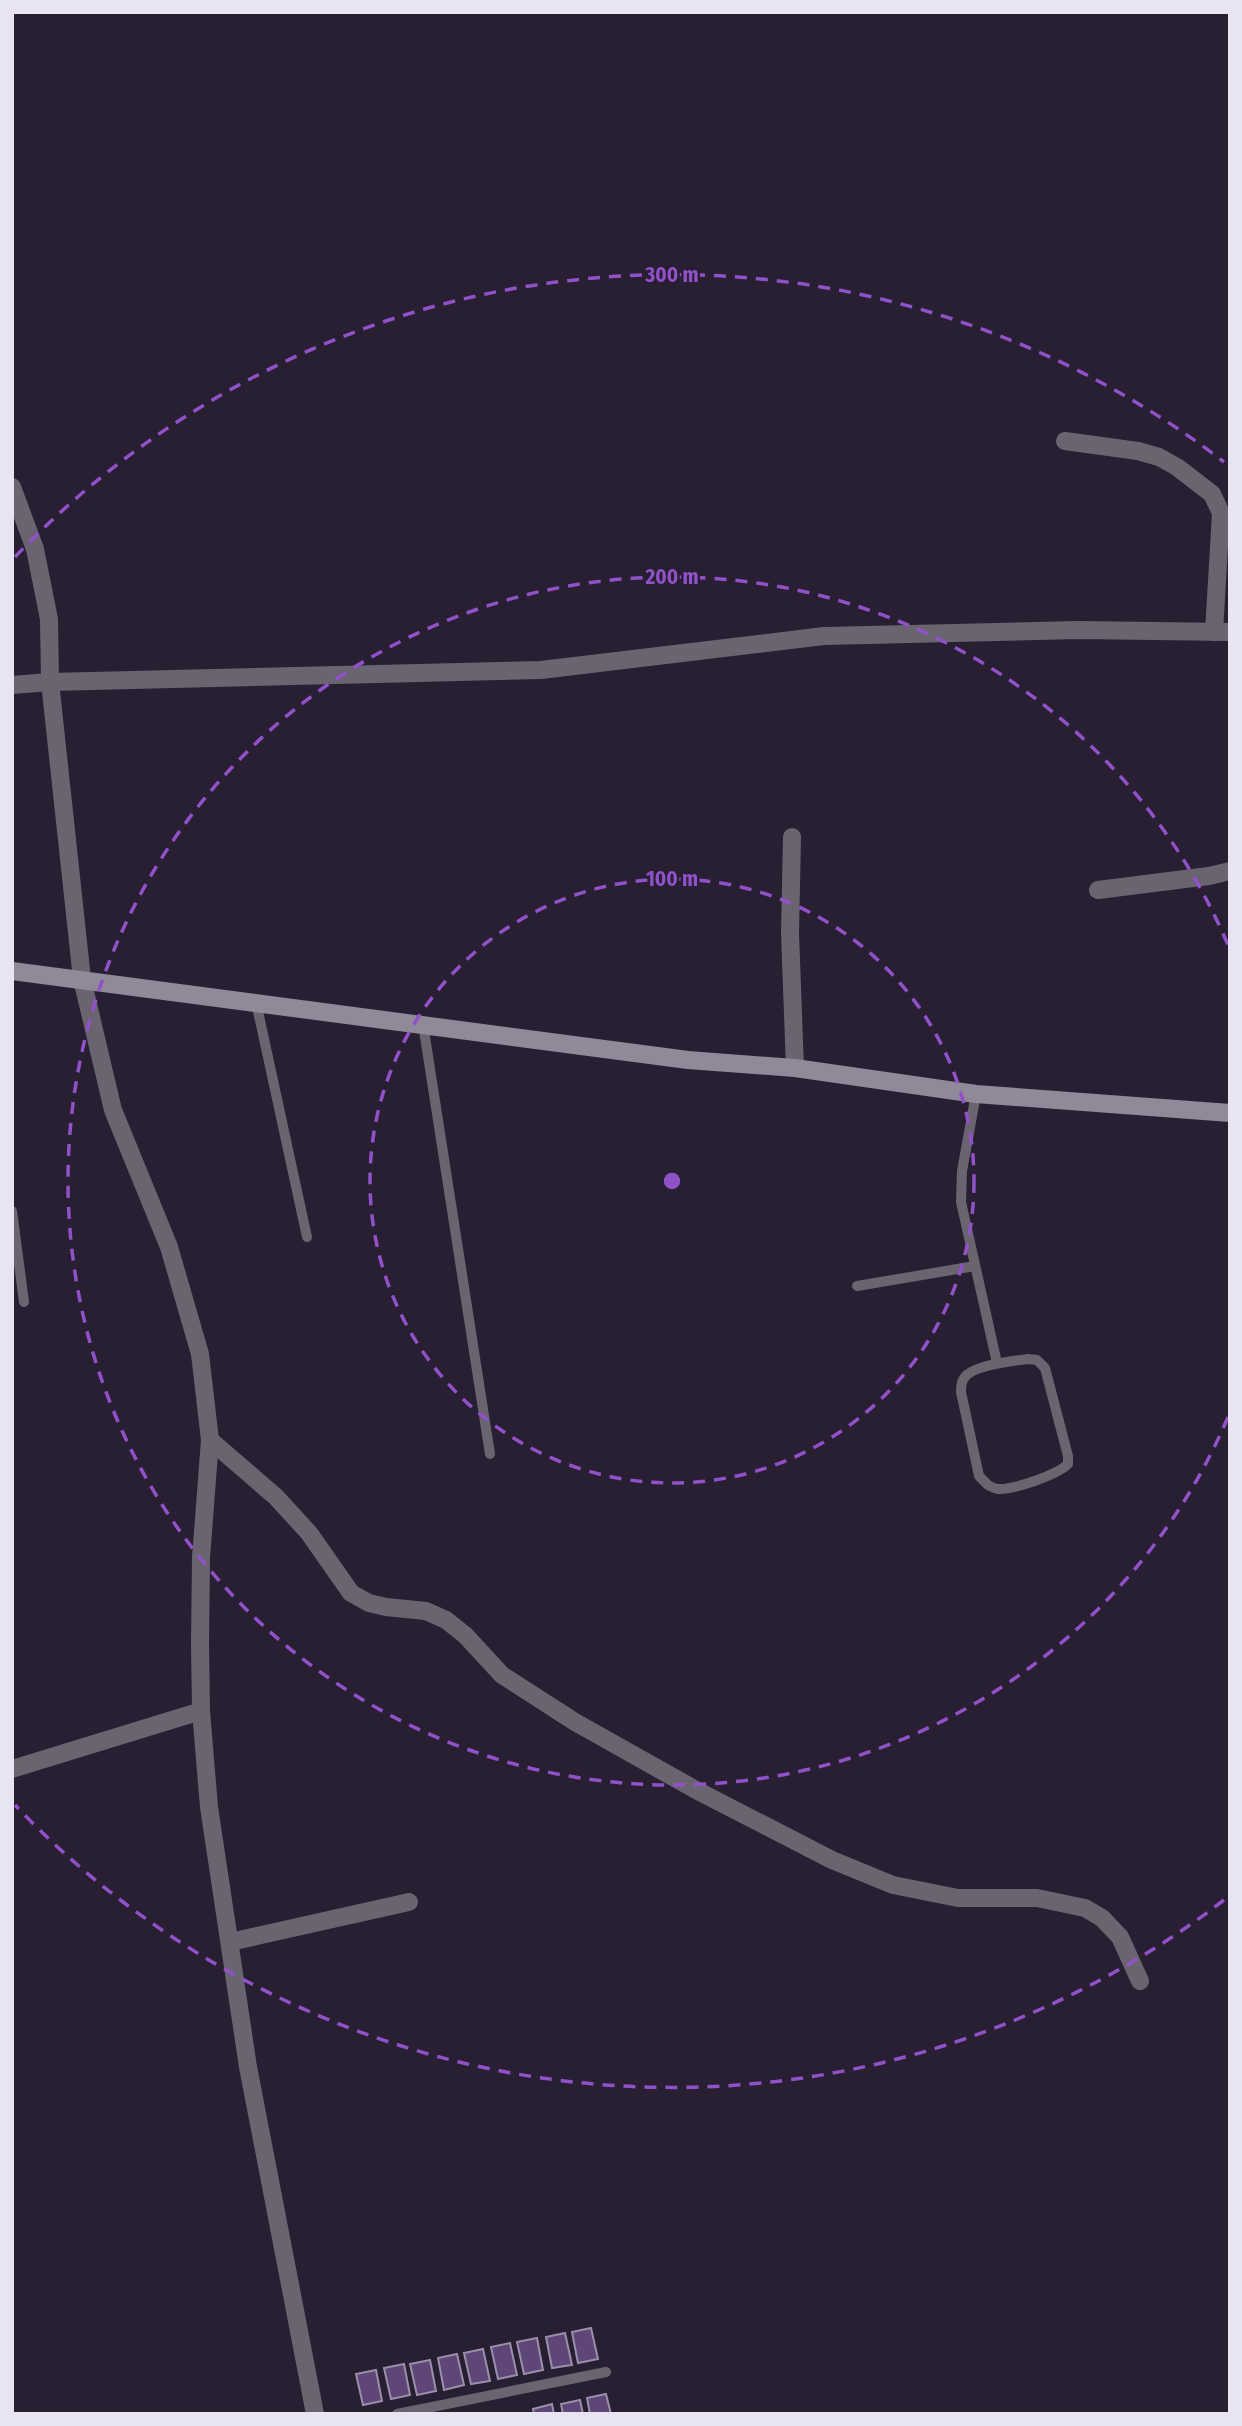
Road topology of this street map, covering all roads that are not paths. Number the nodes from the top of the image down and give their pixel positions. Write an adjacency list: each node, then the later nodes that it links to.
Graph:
1 (1065, 441): 3 (street)
2 (12, 487): 4 (street)
3 (1222, 632): 4 (street)
4 (50, 682): 5 (street); 10 (street)
5 (12, 685)
6 (792, 837): 13 (street)
7 (1230, 871): 8 (street)
8 (1098, 890)
9 (12, 971): 10 (main road)
10 (82, 979): 11 (main road); 22 (street)
11 (256, 1002): 12 (main road); 17 (lane)
12 (423, 1024): 13 (main road); 23 (lane)
13 (796, 1068): 14 (main road)
14 (976, 1094): 15 (main road); 18 (lane)
15 (1230, 1114)
16 (12, 1211): 20 (lane)
17 (307, 1237)
18 (975, 1266): 19 (lane); 21 (lane)
19 (857, 1286)
20 (24, 1302)
21 (997, 1363): 21 (lane)
22 (210, 1440): 24 (street); 28 (street)
23 (490, 1454)
24 (201, 1711): 25 (street); 27 (street)
25 (12, 1769)
26 (410, 1902): 27 (street)
27 (230, 1942): 30 (street)
28 (1140, 1981)
29 (606, 2372): 31 (lane)
30 (315, 2414)
31 (397, 2414)

